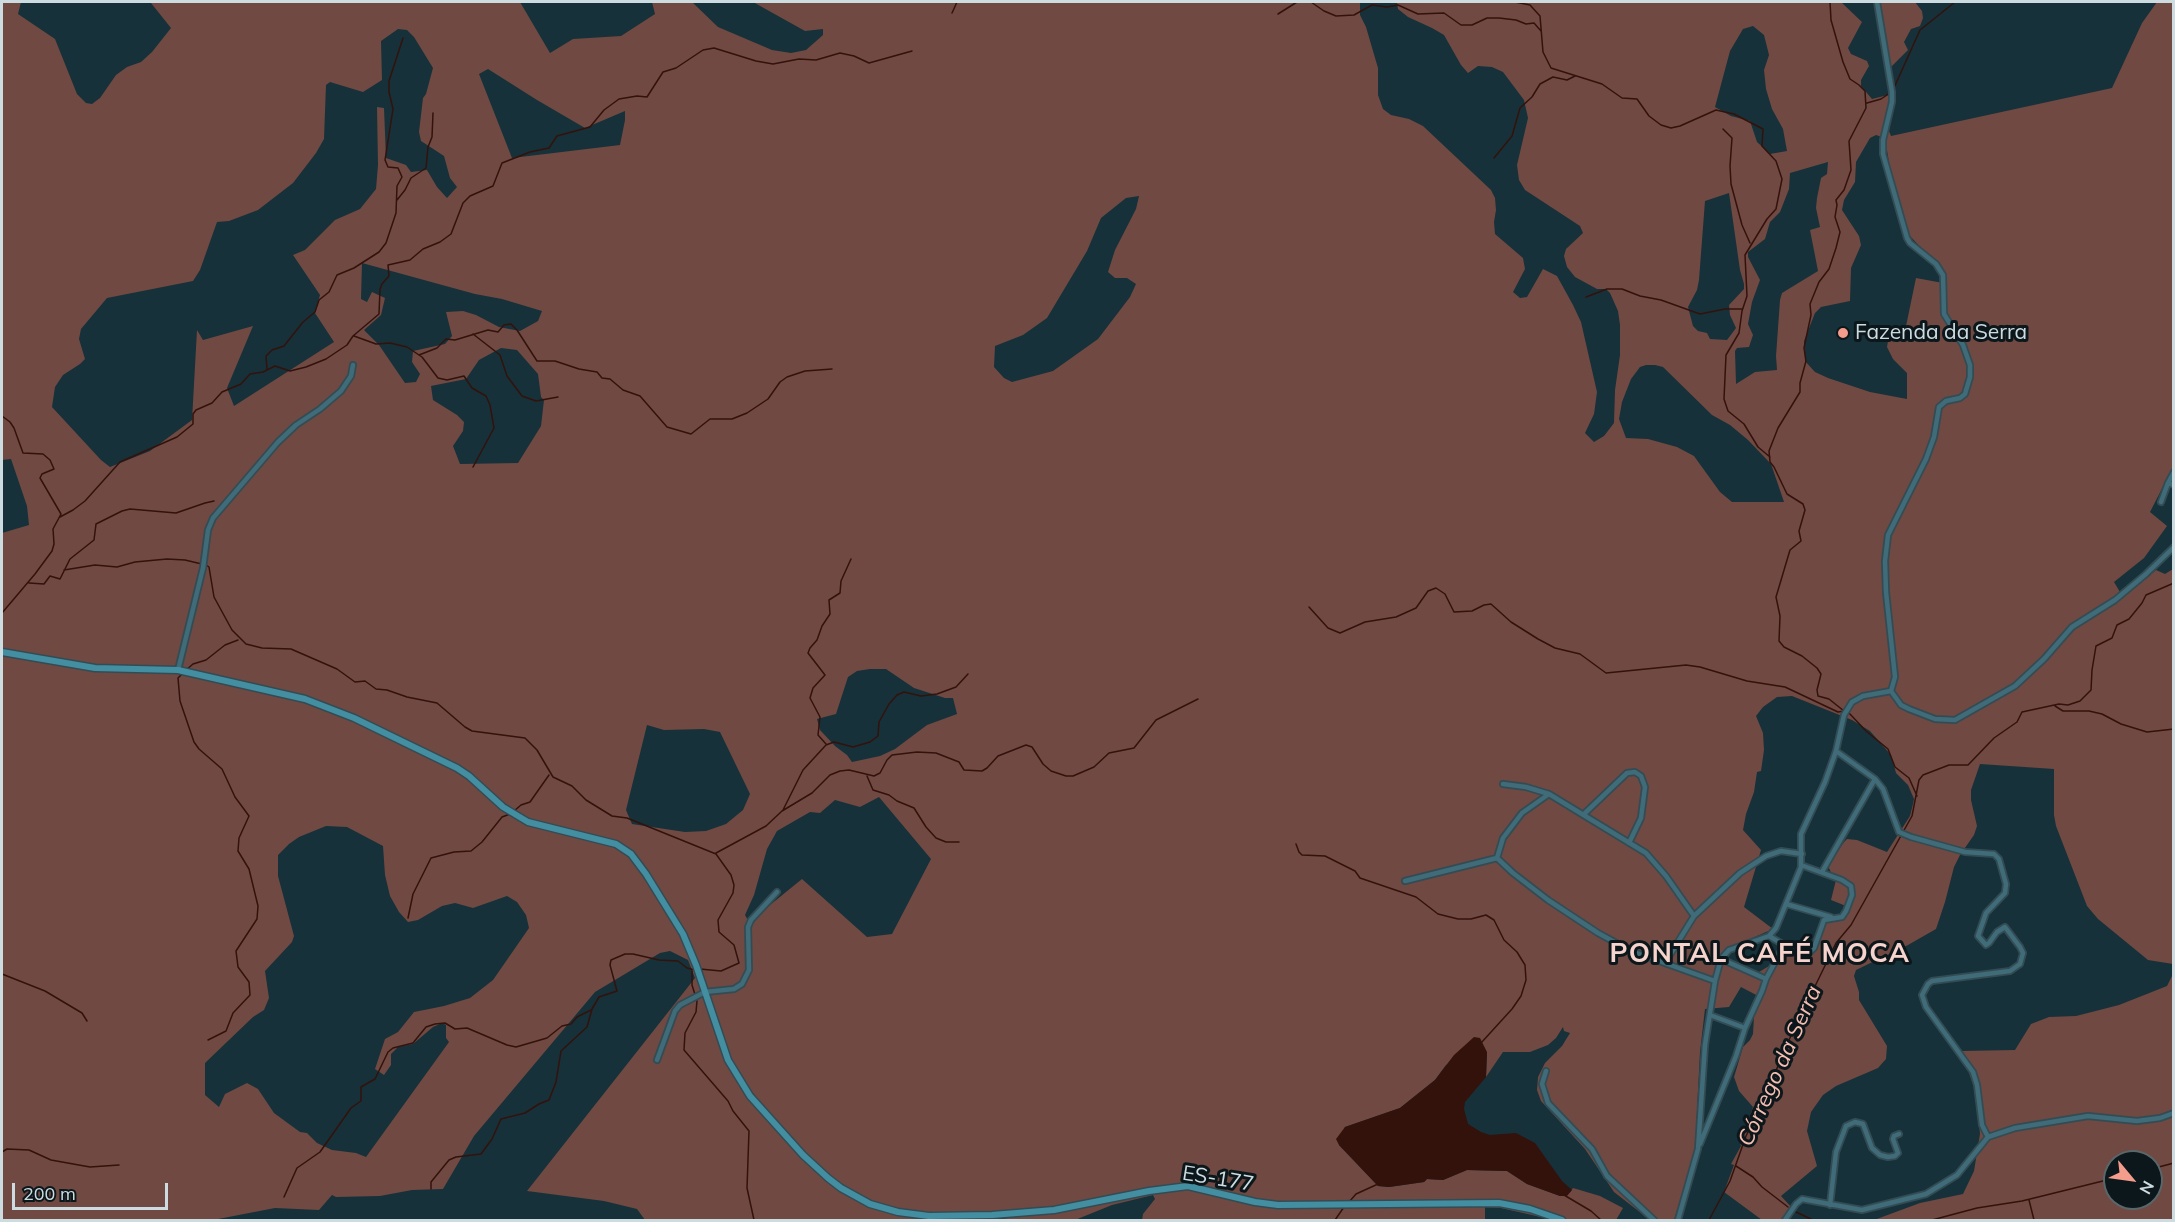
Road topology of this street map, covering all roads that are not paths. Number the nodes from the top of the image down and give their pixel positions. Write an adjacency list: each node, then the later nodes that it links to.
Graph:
1 (1876, 2): 9 (street)
2 (353, 365): 8 (street)
3 (2174, 472): 4 (street)
4 (2171, 484): 5 (street)
5 (2161, 502)
6 (2174, 547): 9 (street)
7 (2, 652): 8 (main road, ES-177)
8 (178, 670): 31 (main road, ES-177)
9 (1891, 692): 10 (street)
10 (1836, 751): 11 (street); 16 (street)
11 (1875, 779): 19 (street); 38 (street)
12 (1503, 784): 13 (street)
13 (1549, 794): 14 (street); 17 (street)
14 (1583, 815): 15 (street); 15 (street)
15 (1629, 843): 23 (street)
16 (1802, 854): 18 (street); 23 (street)
17 (1497, 858): 20 (street); 28 (street)
18 (1801, 865): 19 (street); 22 (street)
19 (1822, 872): 24 (street)
20 (1405, 881)
21 (777, 892): 31 (street)
22 (1786, 904): 24 (street); 25 (street)
23 (1694, 916): 28 (street)
24 (1834, 918): 26 (street)
25 (1769, 936): 26 (street); 27 (street)
26 (1784, 945): 29 (street)
27 (1721, 959): 29 (street); 30 (street)
28 (1665, 963): 30 (street)
29 (1766, 979): 33 (street)
30 (1715, 981): 32 (street)
31 (705, 992): 34 (street); 41 (main road, ES-177 / ES-177)
32 (1710, 1015): 33 (street); 39 (street)
33 (1745, 1028): 39 (street)
34 (657, 1060)
35 (1546, 1071): 43 (street)
36 (2174, 1113): 38 (street)
37 (1899, 1134): 40 (street)
38 (1988, 1137): 40 (street)
39 (1698, 1149): 44 (street)
40 (1830, 1205): 45 (street)
41 (993, 1218): 42 (main road, ES-177 / ES-177)
42 (1562, 1221)
43 (1654, 1221)
44 (1678, 1221)
45 (1785, 1221)

